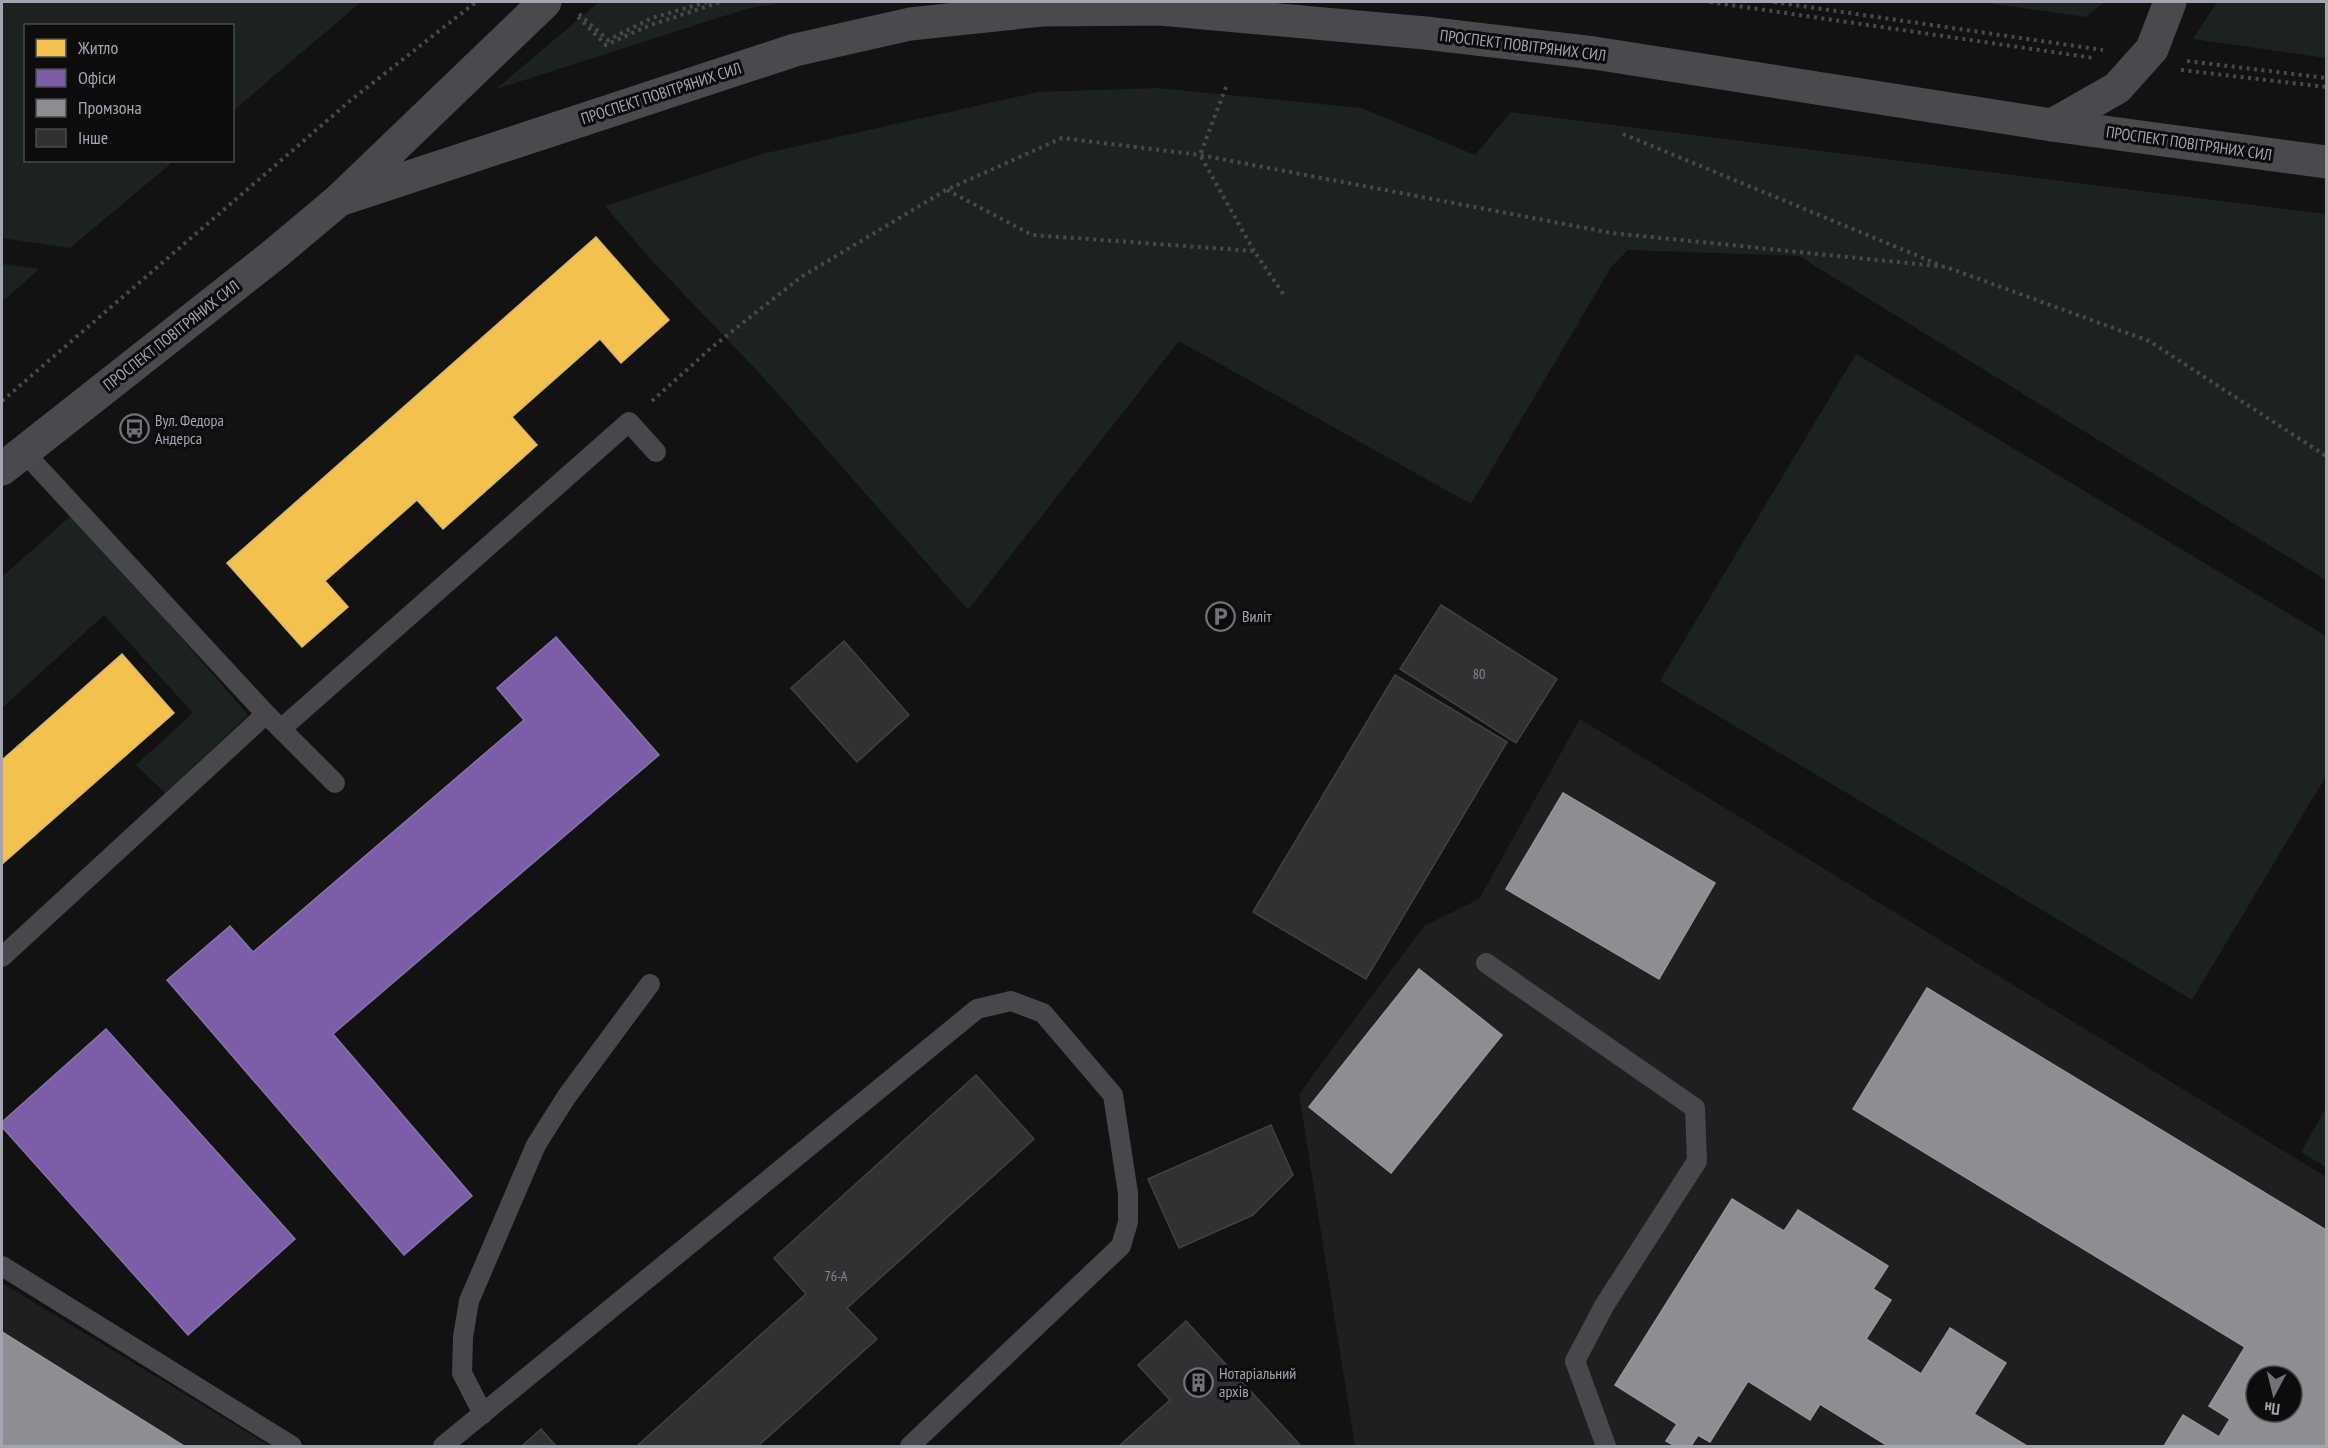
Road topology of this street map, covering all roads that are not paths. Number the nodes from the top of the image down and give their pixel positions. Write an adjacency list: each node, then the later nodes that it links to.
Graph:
1 (950, 2): 4 (main road, ПРОСПЕКТ ПОВІТРЯНИХ СИЛ)
2 (2170, 2): 5 (main road)
3 (560, 5): 7 (main road, ПРОСПЕКТ ПОВІТРЯНИХ СИЛ)
4 (990, 15): 5 (main road, ПРОСПЕКТ ПОВІТРЯНИХ СИЛ); 7 (main road, ПРОСПЕКТ ПОВІТРЯНИХ СИЛ)
5 (2052, 125): 6 (main road, ПРОСПЕКТ ПОВІТРЯНИХ СИЛ)
6 (2326, 162)
7 (339, 200): 9 (main road, ПРОСПЕКТ ПОВІТРЯНИХ СИЛ)
8 (656, 452): 11 (lane)
9 (13, 460): 10 (lane)
10 (266, 714): 11 (lane); 13 (lane)
11 (280, 729): 12 (lane)
12 (335, 783)
13 (2, 957)
14 (1486, 963): 21 (lane)
15 (650, 984): 17 (lane)
16 (2, 1266): 18 (lane)
17 (483, 1414): 19 (lane); 20 (lane)
18 (292, 1446)
19 (443, 1446)
20 (910, 1446)
21 (1606, 1446)

